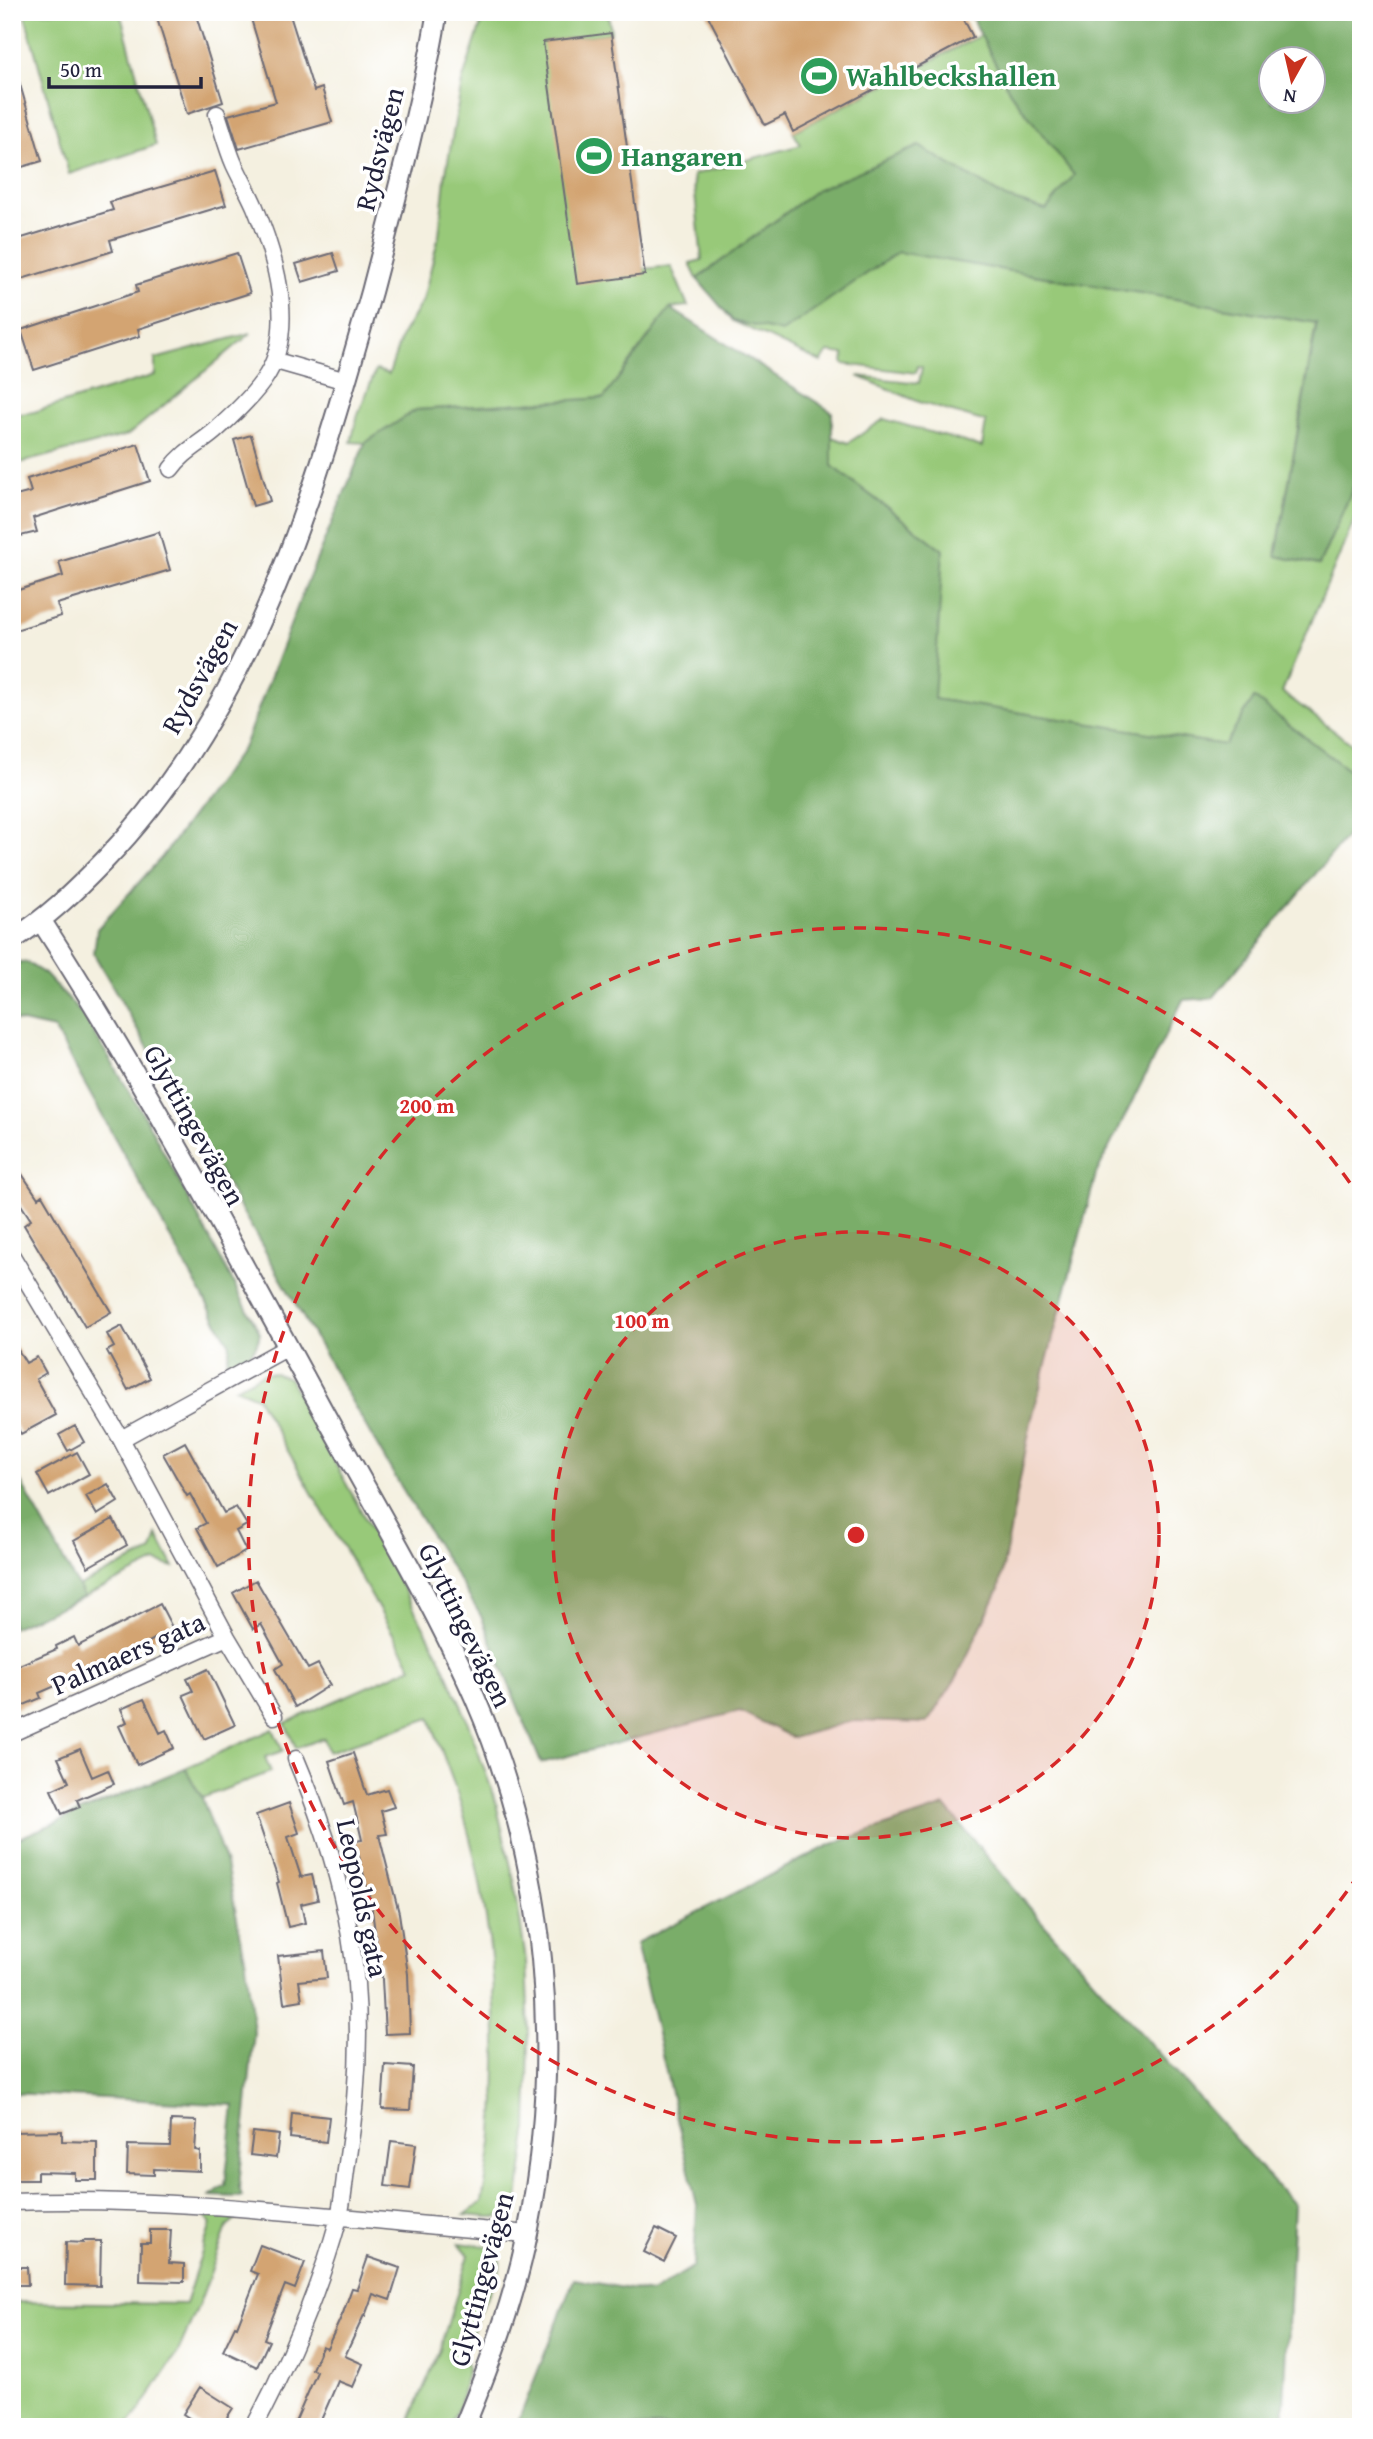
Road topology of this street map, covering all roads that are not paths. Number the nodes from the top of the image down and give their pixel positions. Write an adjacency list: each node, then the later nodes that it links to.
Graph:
1 (437, 12): 3 (street, Rydsvägen)
2 (446, 12): 3 (street, Rydsvägen)
3 (432, 51): 6 (street, Rydsvägen)
4 (217, 114): 5 (street)
5 (276, 361): 6 (street); 7 (street)
6 (346, 381): 8 (street, Rydsvägen)
7 (171, 469)
8 (42, 922): 9 (street, Rydsvägen); 11 (street, Glyttingevägen)
9 (12, 940)
10 (12, 1256): 12 (street, Palmaers gata)
11 (288, 1347): 12 (street); 19 (street, Glyttingevägen)
12 (121, 1439): 13 (street, Palmaers gata)
13 (228, 1637): 14 (street, Palmaers gata); 15 (street, Palmaers gata)
14 (274, 1716)
15 (12, 1733)
16 (296, 1759): 18 (street, Leopolds gata)
17 (12, 2202): 18 (street)
18 (338, 2218): 19 (street); 20 (street, Leopolds gata)
19 (528, 2234): 21 (street, Glyttingevägen)
20 (254, 2427)
21 (464, 2427)

